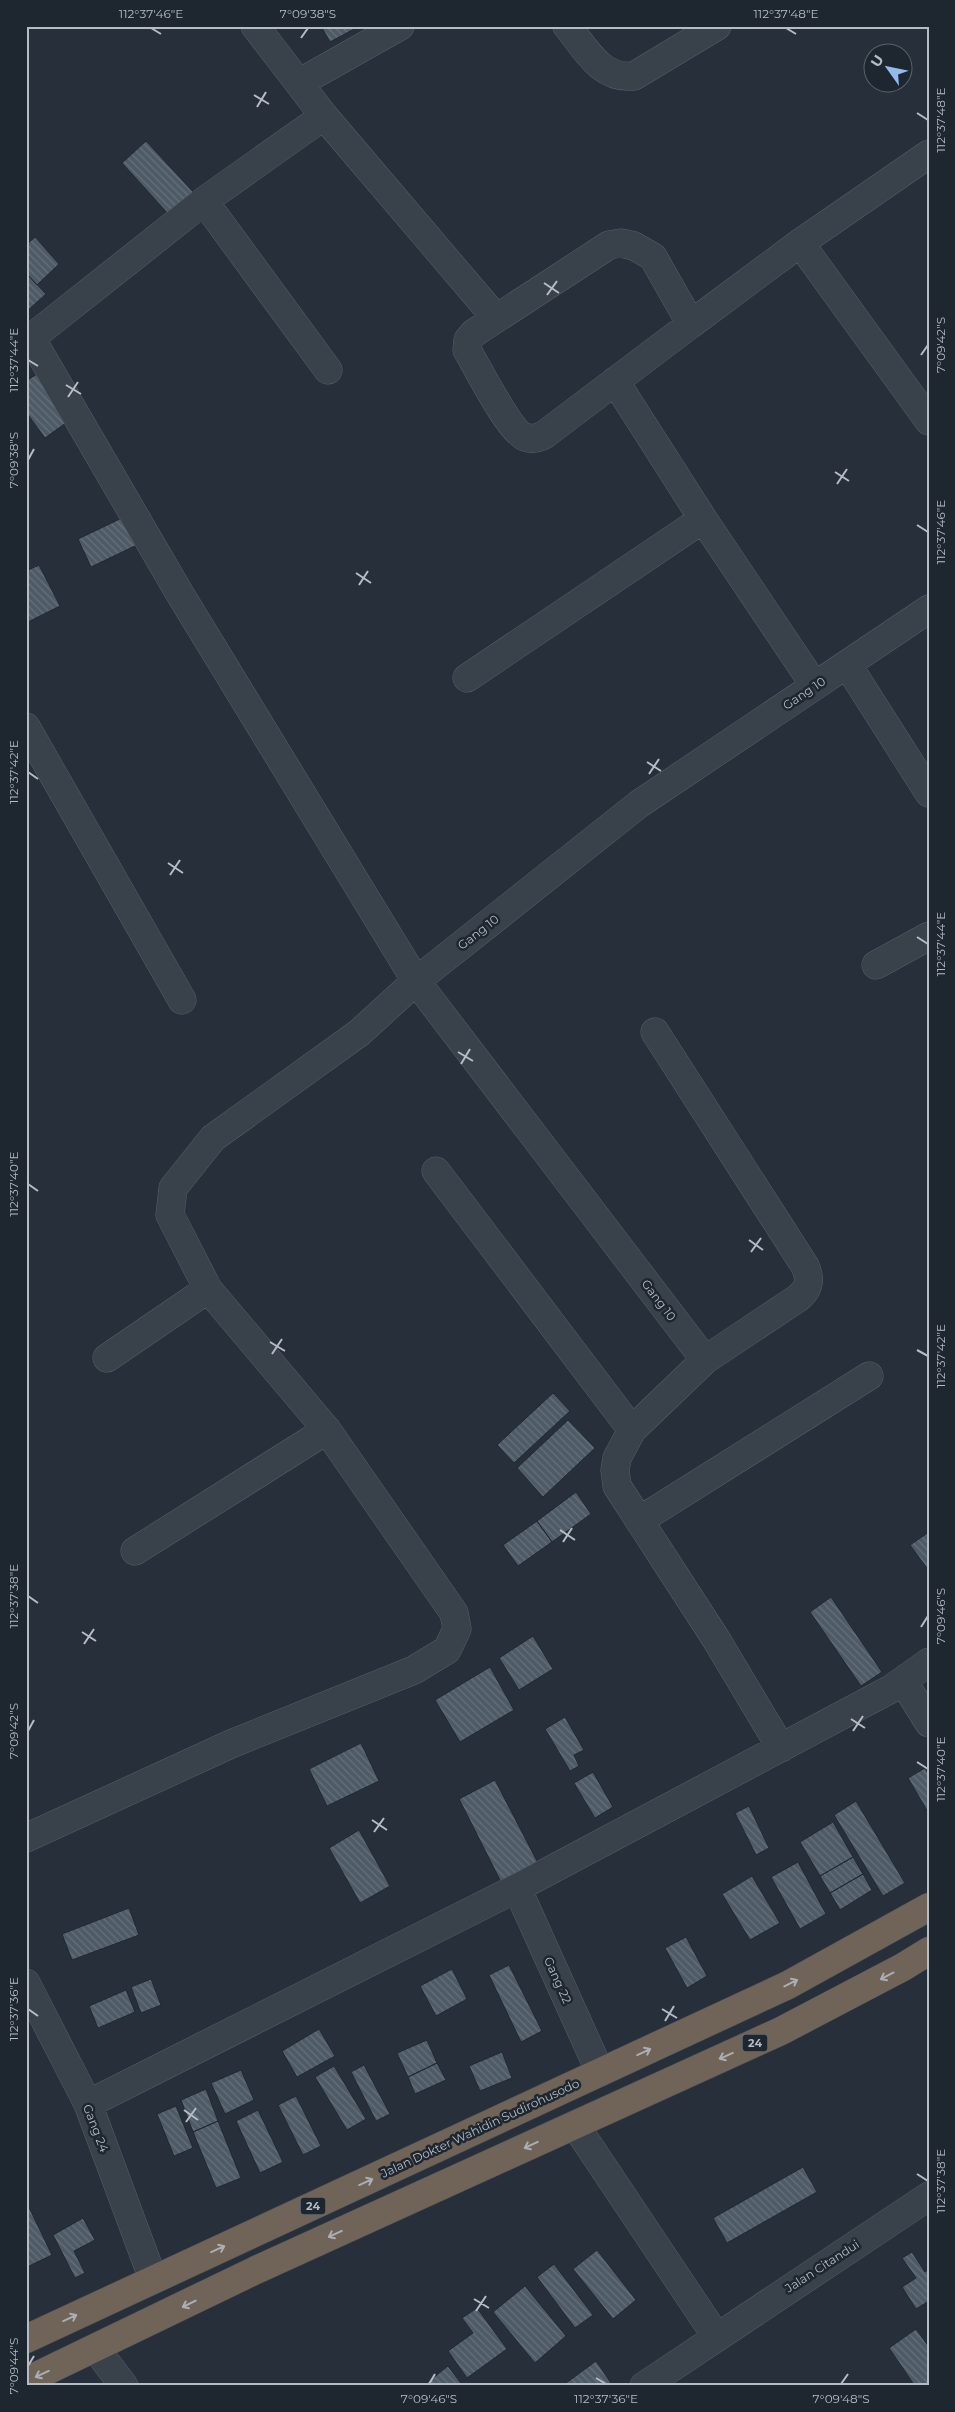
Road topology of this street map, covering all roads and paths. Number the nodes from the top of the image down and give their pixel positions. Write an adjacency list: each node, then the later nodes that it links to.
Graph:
1 (255, 26): 5 (street)
2 (400, 26): 5 (street)
3 (568, 26): 4 (street)
4 (717, 26)
5 (299, 83): 6 (street)
6 (324, 116): 8 (street); 10 (street)
7 (929, 154): 9 (street)
8 (204, 201): 12 (street); 13 (street)
9 (800, 243): 11 (street); 15 (street)
10 (496, 318): 11 (street); 14 (street)
11 (691, 324): 14 (street)
12 (29, 340): 25 (street)
13 (328, 370)
14 (615, 381): 16 (street)
15 (929, 421)
16 (703, 519): 19 (street); 20 (street)
17 (929, 609): 18 (street, Gang 10)
18 (848, 664): 20 (street, Gang 10); 22 (street)
19 (467, 678)
20 (815, 686): 25 (street, Gang 10)
21 (26, 727): 26 (street)
22 (929, 793)
23 (929, 936): 24 (street)
24 (876, 965)
25 (416, 981): 29 (street); 31 (street, Gang 10)
26 (182, 1000)
27 (655, 1032): 31 (street)
28 (436, 1171): 34 (street)
29 (208, 1289): 30 (street); 33 (street)
30 (107, 1358)
31 (705, 1360): 34 (street)
32 (869, 1376): 35 (street)
33 (327, 1430): 36 (street); 41 (street)
34 (632, 1430): 35 (street)
35 (640, 1520): 40 (street)
36 (135, 1551)
37 (929, 1662): 38 (street)
38 (903, 1681): 39 (street); 40 (street)
39 (929, 1723)
40 (781, 1748): 42 (street)
41 (26, 1838)
42 (517, 1888): 46 (street, Gang 22); 47 (street)
43 (929, 1907): 46 (highway, Jalan Dokter Wahidin Sudirohusodo / 24, one-way to 43)
44 (929, 1951): 48 (highway, 24, one-way to 48)
45 (26, 1983): 47 (street, Gang 24)
46 (600, 2072): 50 (highway, Jalan Dokter Wahidin Sudirohusodo / 24, one-way to 46)
47 (88, 2104): 50 (street, Gang 24)
48 (575, 2124): 51 (street); 53 (highway, 24, one-way to 53)
49 (929, 2196): 51 (street, Jalan Citandui)
50 (152, 2279): 52 (highway, Jalan Dokter Wahidin Sudirohusodo / 24, one-way to 50)
51 (716, 2336): 56 (street, Jalan Citandui)
52 (26, 2339)
53 (96, 2349): 54 (highway, 24, one-way to 54); 55 (street)
54 (26, 2381)
55 (124, 2386)
56 (644, 2386)

